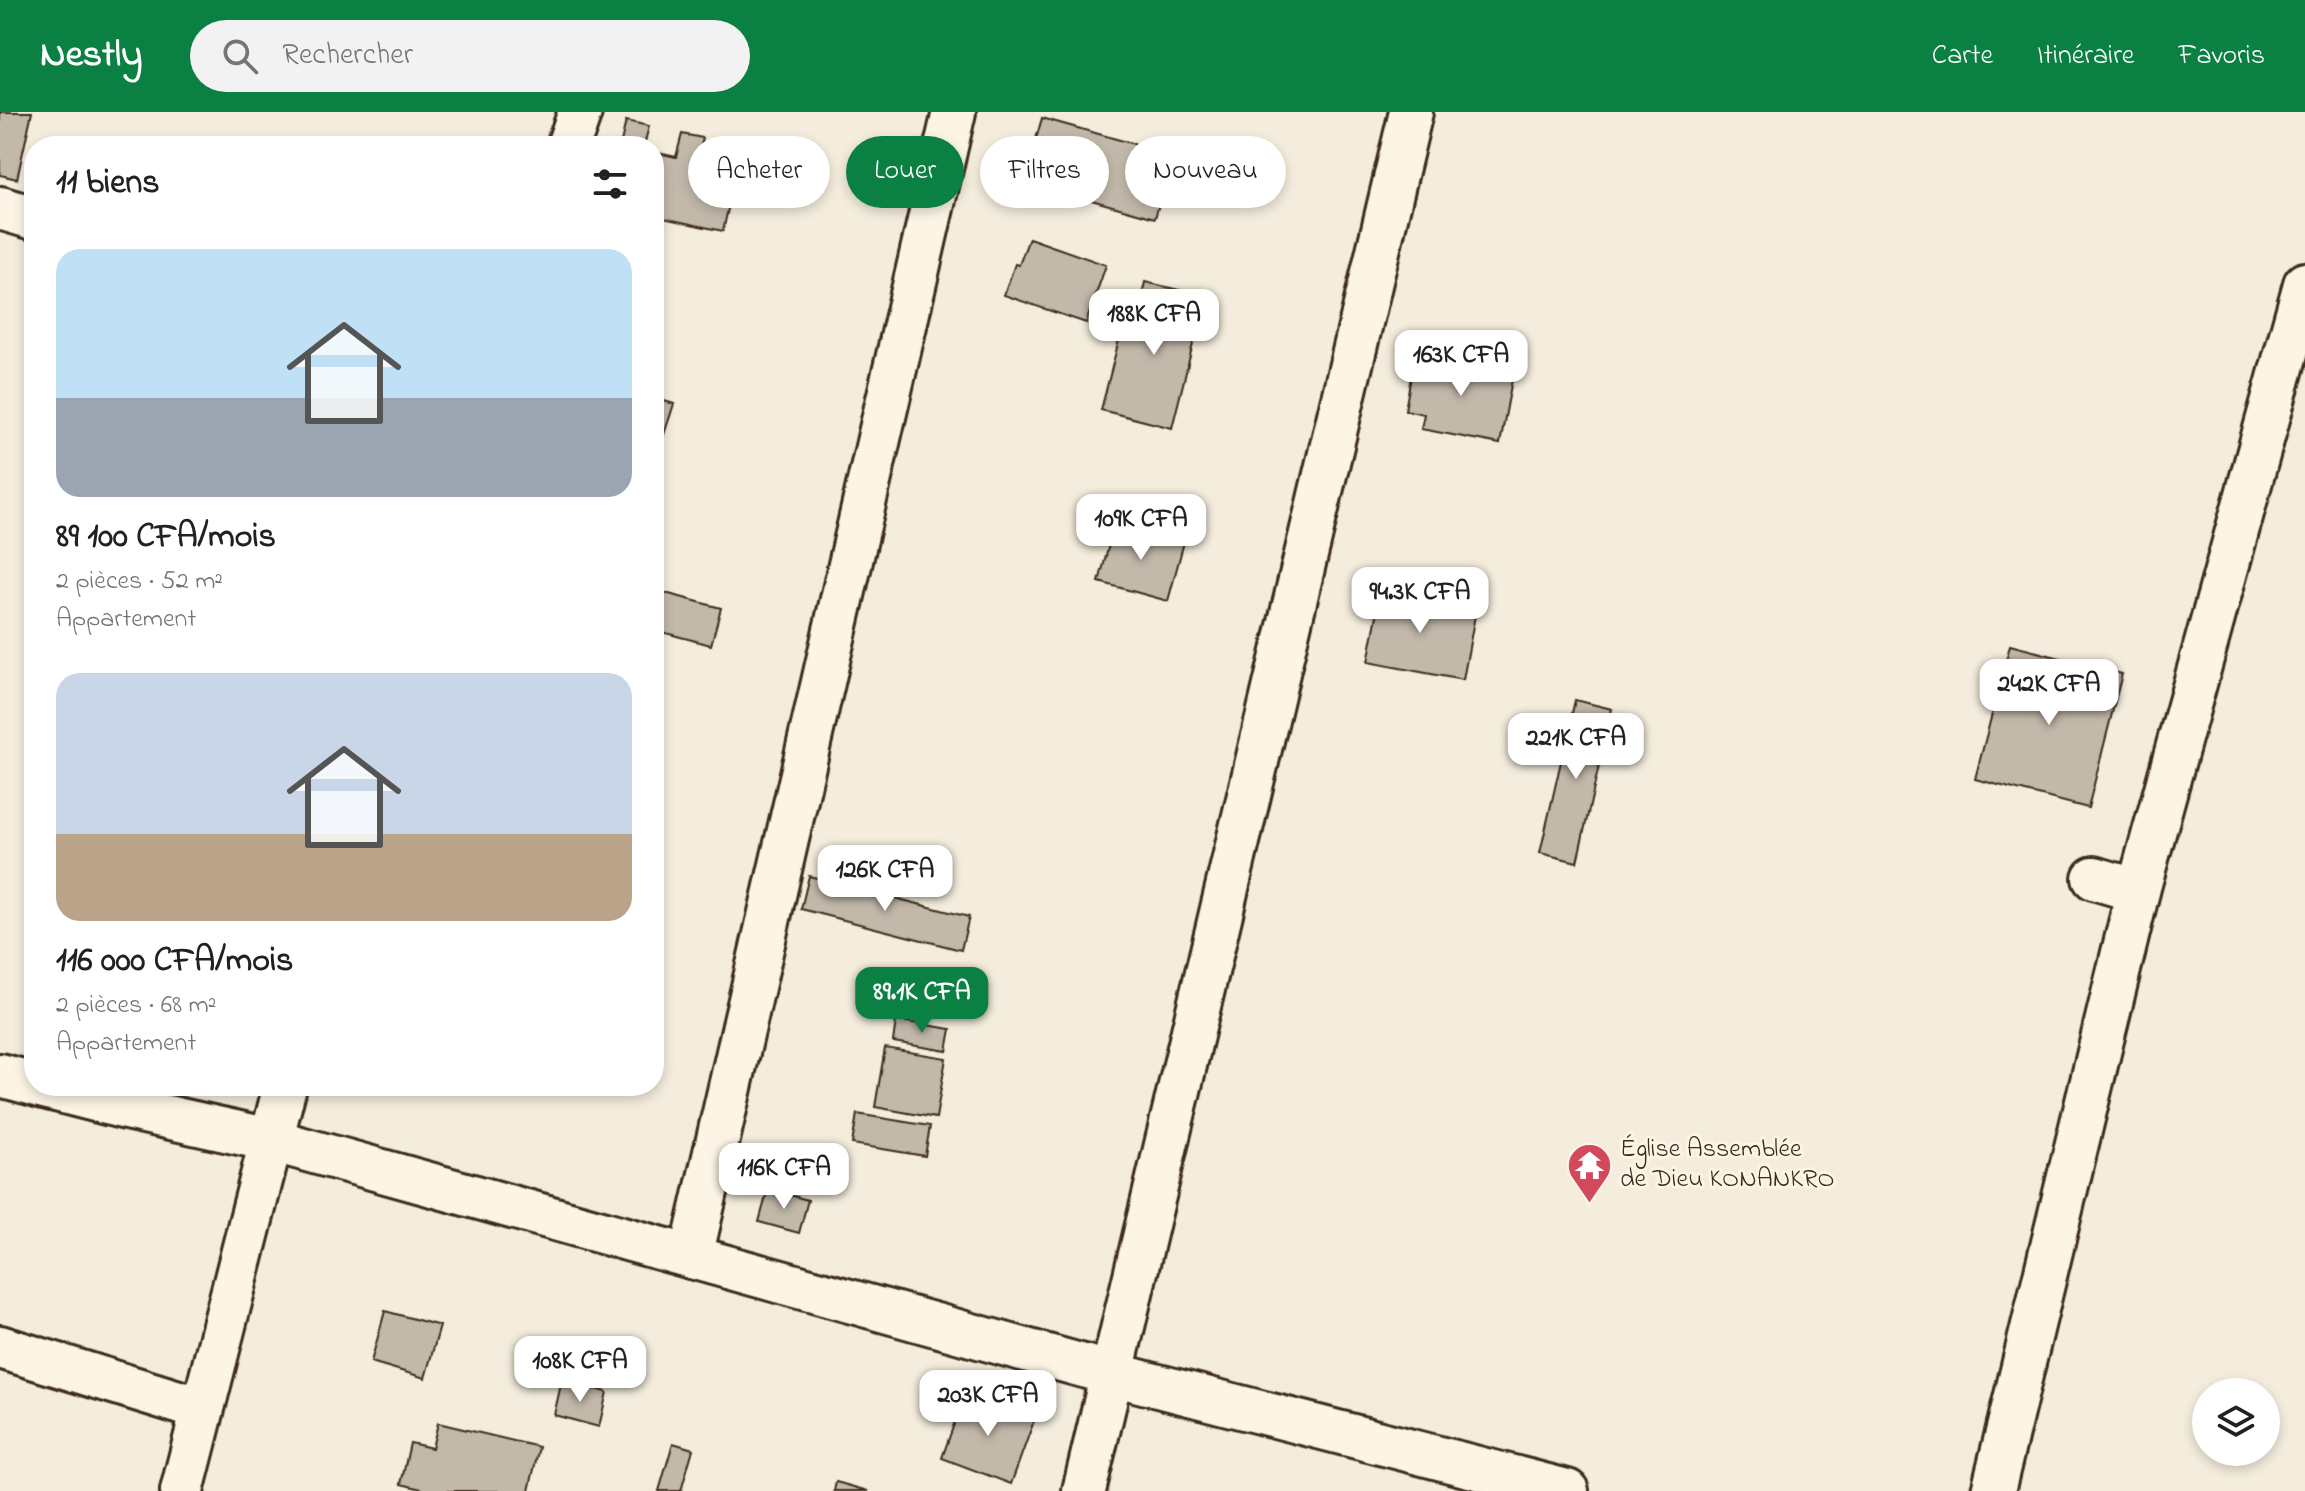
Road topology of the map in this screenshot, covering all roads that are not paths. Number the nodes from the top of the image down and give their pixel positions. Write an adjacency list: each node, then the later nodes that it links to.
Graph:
1 (580, 112): 4 (street)
2 (954, 112): 15 (street)
3 (1411, 112): 17 (street)
4 (572, 136)
5 (0, 208): 6 (street)
6 (24, 215)
7 (2305, 284): 9 (street)
8 (2094, 878): 9 (street)
9 (2138, 891): 22 (street)
10 (0, 1075): 11 (street)
11 (24, 1081)
12 (79, 1096): 14 (street)
13 (282, 1096): 14 (street)
14 (271, 1140): 15 (street); 18 (street)
15 (691, 1257): 17 (street)
16 (0, 1347): 18 (street)
17 (1112, 1374): 20 (street); 21 (street)
18 (201, 1409): 19 (street)
19 (182, 1491)
20 (1084, 1491)
21 (1567, 1491)
22 (1993, 1491)

